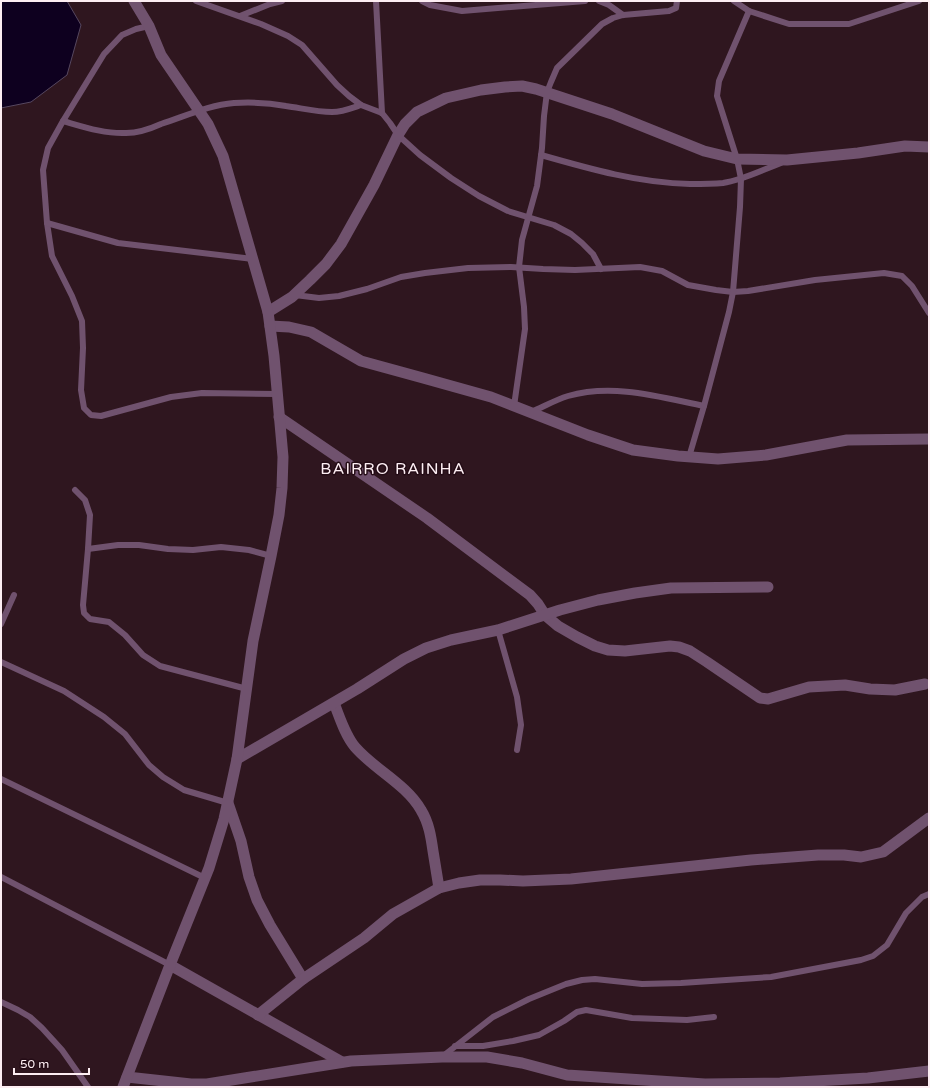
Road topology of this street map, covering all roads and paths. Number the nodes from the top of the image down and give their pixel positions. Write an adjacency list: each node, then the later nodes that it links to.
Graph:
1 (134, 1): 14 (street)
2 (196, 1): 13 (lane)
3 (282, 1): 13 (lane)
4 (376, 1): 18 (lane)
5 (422, 1): 6 (lane)
6 (584, 1)
7 (599, 1): 12 (lane)
8 (677, 1): 12 (lane)
9 (734, 1): 11 (lane)
10 (919, 1): 11 (lane)
11 (749, 11): 23 (lane)
12 (623, 15): 15 (lane)
13 (240, 16): 16 (lane)
14 (149, 26): 17 (street); 19 (lane)
15 (547, 92): 20 (street); 22 (lane); 23 (street)
16 (361, 105): 17 (lane); 18 (lane)
17 (199, 110): 19 (lane); 28 (street)
18 (382, 113): 20 (lane)
19 (63, 121): 27 (lane)
20 (398, 135): 26 (lane); 32 (street)
21 (929, 146): 24 (street)
22 (541, 155): 25 (lane); 26 (lane)
23 (737, 159): 24 (street); 25 (lane)
24 (787, 160): 25 (lane)
25 (741, 178): 31 (lane)
26 (528, 217): 29 (lane); 30 (lane)
27 (47, 223): 28 (lane); 36 (lane)
28 (253, 259): 33 (street)
29 (519, 267): 30 (lane); 32 (lane); 37 (lane)
30 (601, 269): 31 (lane)
31 (733, 292): 34 (lane); 38 (lane)
32 (293, 295): 33 (street)
33 (268, 312): 35 (street)
34 (929, 313)
35 (270, 326): 36 (street); 37 (street)
36 (277, 394): 40 (street)
37 (514, 406): 39 (street)
38 (704, 406): 39 (lane); 42 (lane)
39 (529, 412): 42 (street)
40 (279, 416): 45 (street); 48 (street)
41 (929, 439): 42 (street)
42 (689, 457)
43 (75, 490): 44 (lane)
44 (88, 548): 45 (lane); 53 (lane)
45 (272, 556): 53 (street)
46 (768, 587): 48 (street)
47 (14, 595): 49 (lane)
48 (545, 615): 50 (street); 52 (street)
49 (1, 624)
50 (498, 630): 54 (street); 55 (lane)
51 (1, 662): 58 (lane)
52 (926, 684)
53 (247, 689): 56 (street)
54 (334, 703): 56 (street); 62 (street)
55 (517, 750)
56 (237, 759): 58 (street)
57 (1, 779): 61 (lane)
58 (228, 802): 61 (street); 65 (street)
59 (929, 818): 62 (street)
60 (1, 877): 64 (lane)
61 (205, 878): 64 (street)
62 (439, 888): 65 (street)
63 (929, 894): 69 (lane)
64 (170, 965): 67 (street); 74 (street)
65 (303, 979): 67 (street)
66 (1, 1002): 75 (lane)
67 (258, 1015): 71 (street)
68 (714, 1017): 69 (lane)
69 (455, 1046): 70 (lane)
70 (442, 1057): 71 (street); 73 (street)
71 (342, 1062): 74 (street)
72 (929, 1071): 73 (street)
73 (588, 1077): 76 (street)
74 (125, 1082)
75 (88, 1087)
76 (606, 1087)

